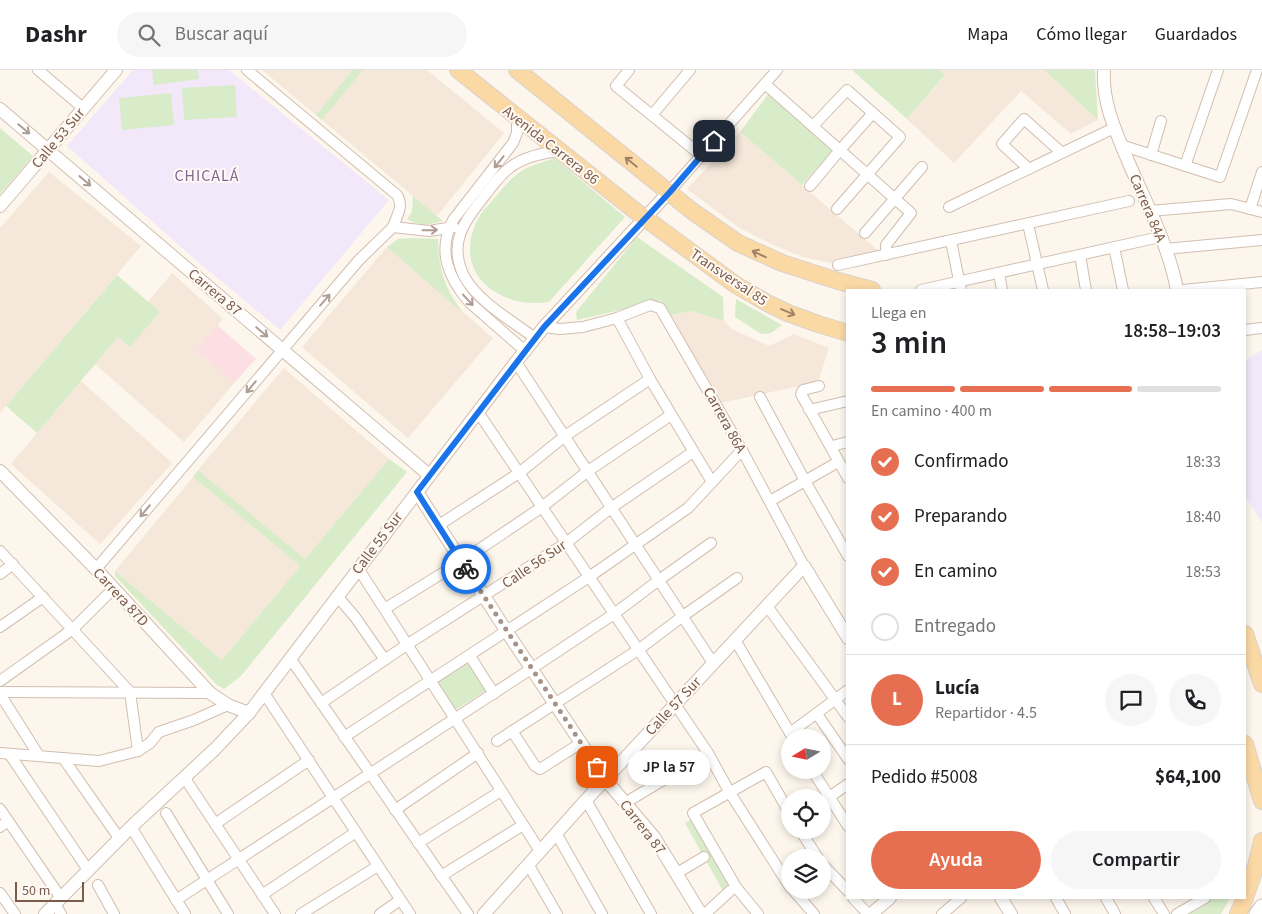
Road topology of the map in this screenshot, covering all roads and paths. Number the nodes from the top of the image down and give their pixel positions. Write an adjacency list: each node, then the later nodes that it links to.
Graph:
1 (38, 70): 13 (street)
2 (247, 70): 46 (street)
3 (458, 70): 17 (main road, Avenida Carrera 86)
4 (517, 70): 34 (main road, one-way to 4)
5 (630, 70): 16 (street)
6 (690, 70): 16 (street)
7 (777, 70): 12 (street, Calle 55 Sur)
8 (1104, 70): 20 (street)
9 (1218, 70): 28 (street)
10 (1257, 70): 28 (street)
11 (114, 71): 13 (street, Calle 53 Sur)
12 (765, 84): 19 (street); 27 (street, Calle 55 Sur)
13 (83, 108): 22 (street, Calle 53 Sur)
14 (0, 109): 22 (street, Carrera 87, one-way to 22)
15 (873, 114): 19 (street); 23 (street); 32 (street)
16 (652, 115): 27 (street)
17 (517, 118): 24 (main road, Avenida Carrera 86); 47 (street, one-way to 47)
18 (1161, 121): 26 (street)
19 (813, 126): 23 (street)
20 (1114, 128): 21 (street, Carrera 84A); 25 (street)
21 (1122, 146): 26 (street); 41 (street, Carrera 84A)
22 (48, 150): 37 (street, Calle 53 Sur); 74 (street, Carrera 87, one-way to 74)
23 (840, 150): 32 (street); 33 (street)
24 (558, 151): 43 (main road, Avenida Carrera 86); 44 (street)
25 (1062, 153): 30 (street); 30 (street)
26 (1151, 155): 28 (street)
27 (702, 156): 34 (street, Calle 55 Sur)
28 (1185, 166)
29 (922, 167): 35 (street)
30 (1029, 169): 38 (street)
31 (1262, 172): 40 (street)
32 (867, 174): 35 (street); 39 (street)
33 (810, 186)
34 (670, 192): 43 (street, Calle 55 Sur); 60 (main road, one-way to 34)
35 (894, 198): 48 (street); 53 (street)
36 (1129, 201): 45 (street)
37 (0, 206)
38 (950, 207)
39 (837, 209)
40 (1250, 209): 41 (street); 42 (street)
41 (1150, 210): 51 (street, Carrera 84A)
42 (1262, 212)
43 (645, 218): 69 (street, Calle 55 Sur); 72 (main road, Transversal 85, one-way to 72)
44 (465, 222): 47 (street); 73 (street)
45 (1028, 224): 50 (street); 55 (street)
46 (393, 227): 47 (street, one-way to 47); 74 (street, one-way to 46)
47 (448, 229): 75 (street, one-way to 75)
48 (865, 233)
49 (1262, 240): 51 (street)
50 (951, 241): 53 (street); 59 (street)
51 (1162, 243): 52 (street); 66 (street, Carrera 84A)
52 (1114, 247): 54 (street); 65 (street)
53 (886, 255): 56 (street)
54 (1080, 255): 55 (street); 64 (street)
55 (1037, 264): 57 (street); 63 (street)
56 (838, 265)
57 (999, 273): 59 (street); 62 (street)
58 (1262, 282): 67 (street)
59 (960, 286): 61 (street)
60 (868, 289)
61 (932, 289)
62 (1002, 289)
63 (1043, 289)
64 (1086, 289)
65 (1123, 289)
66 (1177, 289)
67 (1193, 289)
68 (617, 318): 69 (street, Carrera 86A); 77 (street); 87 (street, Carrera 86A)
69 (544, 327): 73 (street, Calle 55 Sur)
70 (1262, 328): 71 (street)
71 (1246, 330)
72 (846, 332)
73 (535, 338): 75 (street, Calle 55 Sur)
74 (282, 350): 93 (street, Carrera 87); 111 (street, one-way to 111)
75 (525, 351): 76 (street, Calle 55 Sur)
76 (516, 362): 82 (street, Calle 55 Sur); 84 (street)
77 (650, 379): 83 (street); 84 (street)
78 (819, 386): 81 (street)
79 (760, 397): 95 (street)
80 (846, 401): 81 (street)
81 (809, 410): 89 (street)
82 (478, 412): 92 (street); 93 (street, Calle 55 Sur)
83 (671, 415): 88 (street); 91 (street)
84 (565, 436): 91 (street); 92 (street)
85 (846, 442): 86 (street)
86 (836, 445)
87 (742, 450): 96 (street); 98 (street, Carrera 86A)
88 (693, 452): 96 (street); 100 (street, Calle 56 Sur)
89 (838, 462): 94 (street); 95 (street)
90 (0, 471): 111 (street, Carrera 87D)
91 (588, 471): 99 (street); 100 (street)
92 (519, 473): 99 (street); 101 (street)
93 (429, 475): 97 (street, Calle 55 Sur)
94 (846, 475)
95 (805, 481): 98 (street); 106 (street)
96 (712, 482): 104 (street)
97 (417, 492): 101 (street, Carrera 87); 110 (street, Calle 55 Sur)
98 (770, 501): 109 (street, Carrera 86A)
99 (542, 507): 102 (street); 107 (street)
100 (612, 508): 102 (street, Calle 56 Sur); 104 (street)
101 (439, 525): 107 (street, Carrera 87)
102 (566, 543): 113 (street); 119 (street, Calle 56 Sur)
103 (711, 543): 115 (street)
104 (635, 544): 113 (street); 115 (street)
105 (0, 551): 108 (street)
106 (846, 553)
107 (462, 561): 119 (street, Carrera 87); 121 (street)
108 (13, 564): 112 (street); 118 (street)
109 (804, 566): 120 (street, Calle 57 Sur); 127 (street, Carrera 86A)
110 (358, 568): 117 (street, Calle 55 Sur); 121 (street)
111 (96, 569): 116 (street, Carrera 87D)
112 (0, 574)
113 (589, 577): 122 (street); 126 (street)
114 (737, 578): 123 (street)
115 (659, 580): 122 (street); 123 (street)
116 (114, 589): 125 (street); 143 (street, Carrera 87D)
117 (337, 596): 133 (street, Calle 55 Sur); 134 (street)
118 (43, 597): 124 (street); 125 (street)
119 (484, 597): 126 (street, Carrera 87); 130 (street, Calle 56 Sur)
120 (767, 606): 129 (street, Calle 57 Sur); 146 (street)
121 (386, 608): 130 (street)
122 (614, 614): 131 (street); 136 (street)
123 (683, 616): 131 (street); 135 (street)
124 (0, 627)
125 (73, 628): 137 (street); 141 (street)
126 (507, 632): 132 (street); 136 (street, Carrera 87)
127 (846, 635)
128 (1246, 637): 139 (main road)
129 (735, 640): 135 (street, Calle 57 Sur); 155 (street)
130 (408, 644): 134 (street, Calle 56 Sur); 138 (street)
131 (638, 650): 148 (street); 150 (street)
132 (470, 656): 138 (street); 145 (street)
133 (290, 658): 144 (street, Calle 55 Sur); 147 (street)
134 (385, 660): 147 (street, Calle 56 Sur)
135 (713, 663): 148 (street, Calle 57 Sur)
136 (531, 669): 145 (street); 150 (street, Carrera 87)
137 (0, 681)
138 (432, 681): 154 (street); 158 (street)
139 (1262, 684)
140 (846, 691): 146 (street)
141 (130, 692): 142 (street); 143 (street); 162 (street)
142 (0, 693): 166 (street)
143 (210, 693): 149 (street, Carrera 87D)
144 (264, 693): 151 (street, Calle 55 Sur); 169 (street)
145 (494, 694): 154 (street)
146 (835, 699): 152 (street); 153 (street)
147 (321, 703): 158 (street)
148 (675, 704): 164 (street); 172 (street, Calle 57 Sur)
149 (228, 705): 151 (street, Carrera 87D); 162 (street)
150 (556, 705): 157 (street); 160 (street, Carrera 87)
151 (249, 714): 171 (street, Calle 55 Sur)
152 (817, 714): 156 (street); 167 (street)
153 (846, 715)
154 (455, 719): 163 (street); 170 (street)
155 (788, 729)
156 (799, 729)
157 (512, 731): 159 (street); 160 (street)
158 (344, 737): 170 (street)
159 (496, 741)
160 (581, 743): 172 (street, Carrera 87)
161 (1246, 747): 180 (main road)
162 (138, 751): 168 (street)
163 (478, 753): 174 (street); 184 (street)
164 (708, 753): 175 (street); 182 (street)
165 (5, 754): 166 (street); 201 (street)
166 (39, 756): 168 (street)
167 (846, 756)
168 (63, 758): 193 (street)
169 (309, 760): 177 (street); 188 (street)
170 (370, 774): 177 (street); 184 (street)
171 (184, 777): 188 (street); 190 (street, Calle 55 Sur)
172 (605, 779): 179 (street, Calle 57 Sur); 182 (street, Carrera 87)
173 (846, 785): 176 (street)
174 (501, 790): 189 (street); 195 (street)
175 (730, 793): 178 (street); 202 (street); 243 (street)
176 (831, 796)
177 (333, 798): 191 (street); 198 (street)
178 (781, 798)
179 (586, 800): 192 (street, Calle 57 Sur); 241 (street)
180 (1262, 801)
181 (831, 802): 186 (street)
182 (625, 803): 203 (street, Carrera 87)
183 (0, 808): 187 (street)
184 (395, 810): 195 (street)
185 (166, 813): 206 (street)
186 (846, 823)
187 (4, 824): 225 (street)
188 (215, 824): 198 (street)
189 (523, 825): 196 (street); 205 (street)
190 (131, 827): 193 (street, Calle 55 Sur); 223 (street)
191 (356, 832): 200 (street); 212 (street)
192 (556, 833): 196 (street, Calle 57 Sur); 240 (street)
193 (119, 838): 201 (street, Calle 55 Sur)
194 (1262, 841): 211 (main road)
195 (418, 843): 205 (street)
196 (540, 851): 199 (street, Calle 57 Sur)
197 (704, 857): 203 (street)
198 (238, 859): 206 (street); 212 (street)
199 (528, 864): 227 (street); 239 (street, Calle 57 Sur)
200 (378, 866): 224 (street); 235 (street)
201 (88, 870): 225 (street, Calle 55 Sur)
202 (781, 872)
203 (676, 873): 242 (street, Carrera 87)
204 (831, 873): 208 (street)
205 (441, 876): 238 (street)
206 (207, 880): 223 (street); 233 (street)
207 (98, 885): 231 (street)
208 (846, 889)
209 (730, 891): 242 (street)
210 (0, 892): 229 (street)
211 (1246, 894)
212 (262, 895): 234 (street)
213 (800, 899): 244 (street)
214 (854, 899): 245 (street)
215 (889, 899): 245 (street)
216 (960, 899): 246 (street)
217 (1002, 899): 228 (street)
218 (1057, 899): 247 (street)
219 (1107, 899): 248 (street)
220 (1155, 899): 249 (street)
221 (1203, 899): 250 (street)
222 (1244, 899): 251 (main road)
223 (176, 900): 232 (street)
224 (400, 900): 236 (street); 237 (street)
225 (59, 905): 230 (street, Calle 55 Sur)
226 (1262, 907): 252 (main road)
227 (553, 912)
228 (1009, 913)
229 (15, 914)
230 (45, 914)
231 (114, 914)
232 (185, 914)
233 (228, 914)
234 (275, 914)
235 (301, 914)
236 (380, 914)
237 (410, 914)
238 (468, 914)
239 (484, 914)
240 (602, 914)
241 (651, 914)
242 (703, 914)
243 (758, 914)
244 (814, 914)
245 (870, 914)
246 (942, 914)
247 (1065, 914)
248 (1115, 914)
249 (1164, 914)
250 (1177, 914)
251 (1238, 914)
252 (1258, 914)

